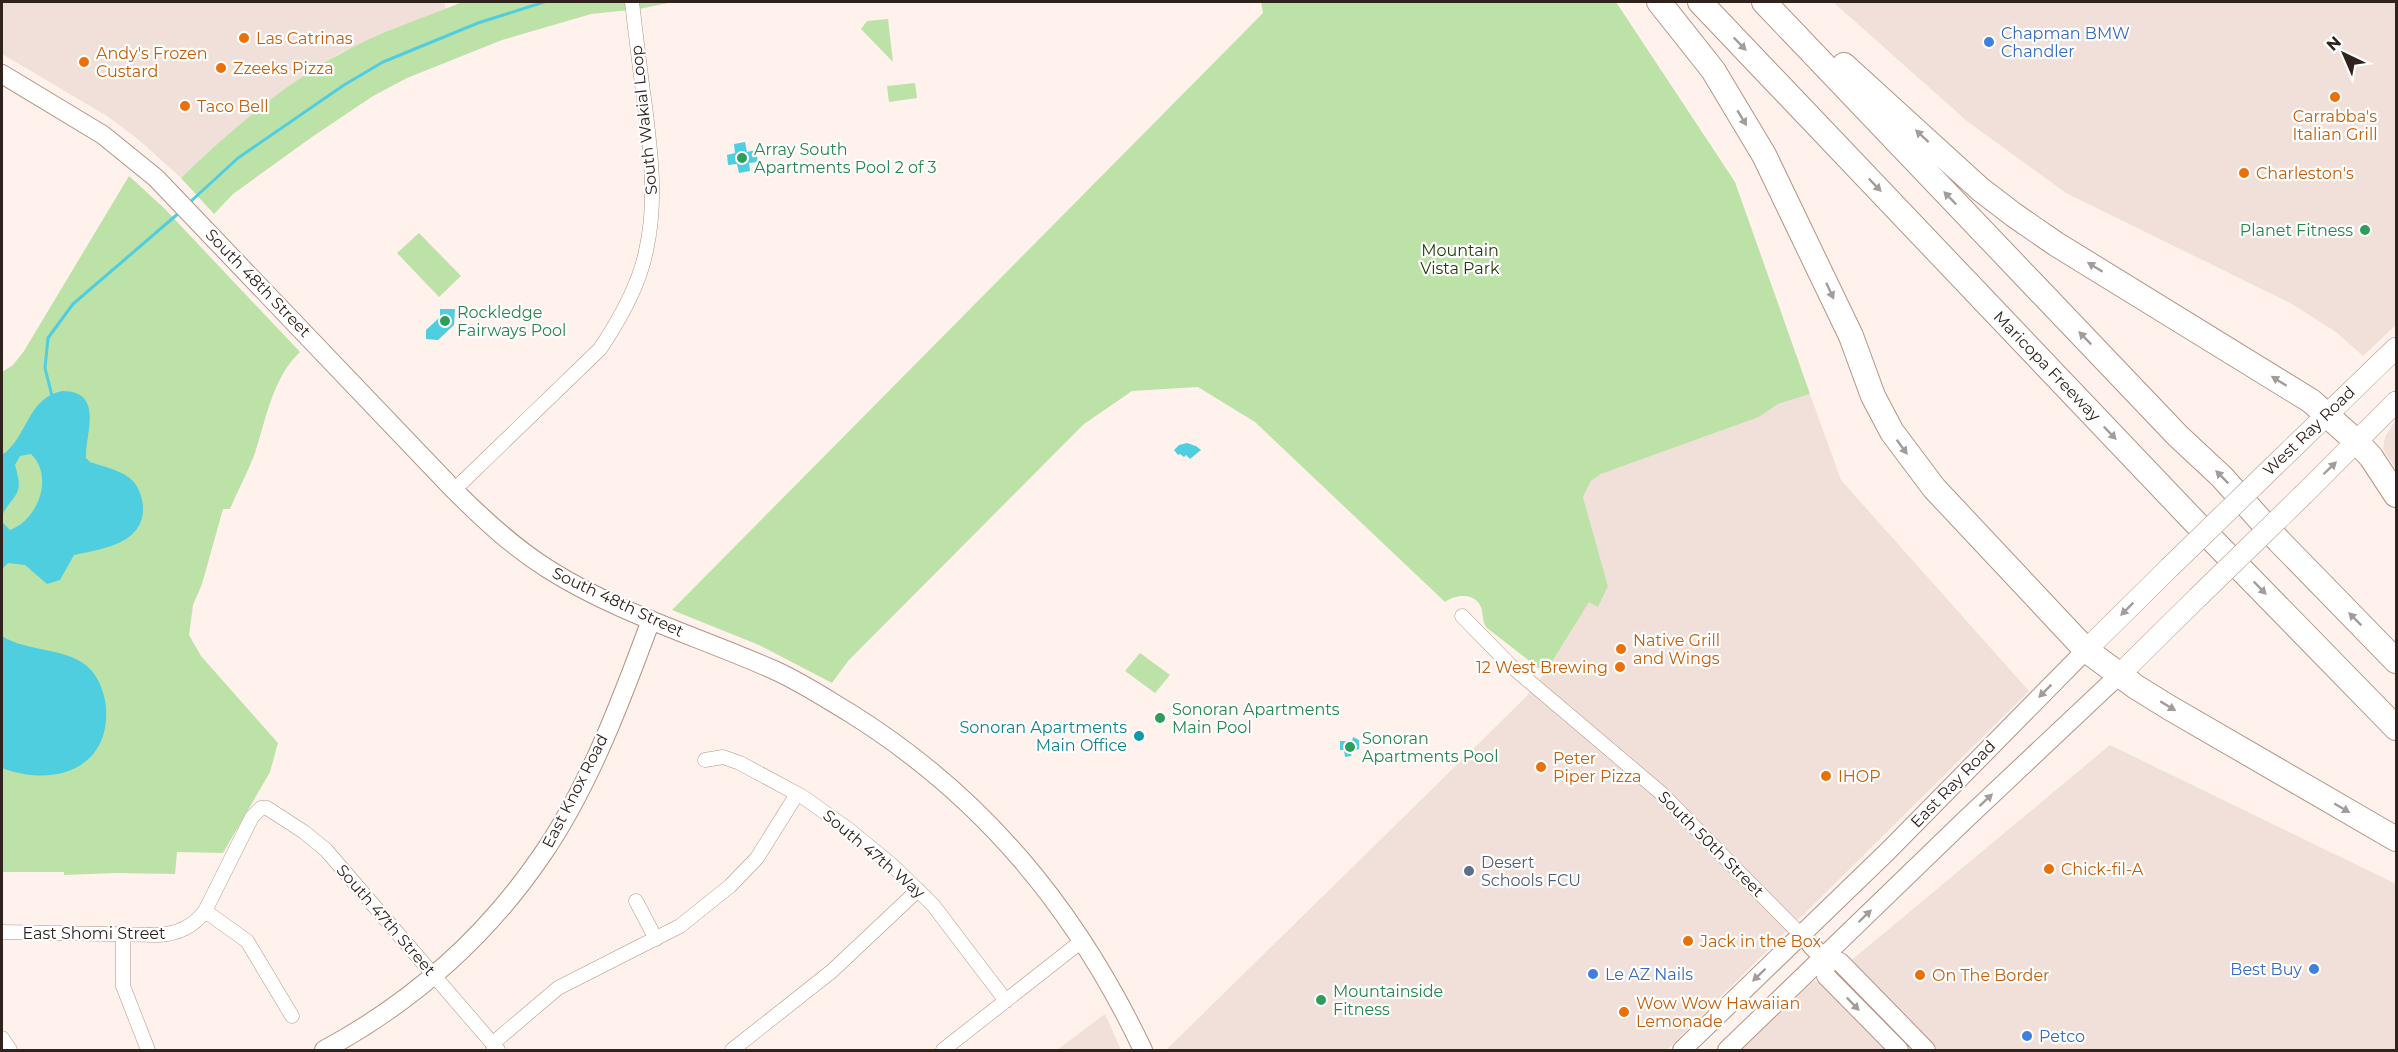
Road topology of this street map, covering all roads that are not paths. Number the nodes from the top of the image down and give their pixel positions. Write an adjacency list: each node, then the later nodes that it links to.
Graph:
1 (632, 2): 11 (street, South Wakial Loop)
2 (1659, 2): 16 (highway, one-way to 16)
3 (1700, 2): 19 (highway, Maricopa Freeway, one-way to 19)
4 (1764, 2): 17 (highway, one-way to 4)
5 (1779, 2): 9 (highway, one-way to 5)
6 (2, 74): 11 (main road, South 48th Street)
7 (2397, 348): 9 (main road, West Ray Road)
8 (2397, 402): 10 (main road)
9 (2326, 415): 10 (highway); 13 (main road, West Ray Road, bridge)
10 (2357, 442): 12 (highway); 18 (main road, East Ray Road, one-way to 10, bridge)
11 (454, 490): 15 (main road, South 48th Street)
12 (2397, 495)
13 (2223, 516): 16 (main road, East Ray Road, one-way to 16, bridge)
14 (1462, 616): 31 (street, South 50th Street)
15 (651, 620): 30 (main road, South 48th Street); 32 (main road, East Knox Road)
16 (2086, 650): 18 (highway); 31 (main road, East Ray Road, one-way to 31)
17 (2397, 661)
18 (2119, 675): 23 (highway, one-way to 23); 31 (main road, East Ray Road, one-way to 18)
19 (2397, 728)
20 (705, 760): 21 (street, South 47th Way)
21 (797, 794): 24 (street, South 47th Way); 29 (street)
22 (261, 808): 26 (street, East Shomi Street); 32 (street, South 47th Street)
23 (2397, 839)
24 (918, 890): 33 (street, South 47th Way); 40 (street)
25 (636, 901): 29 (street)
26 (205, 911): 28 (street, East Shomi Street); 34 (street)
27 (2, 932): 28 (street, East Shomi Street)
28 (123, 934): 38 (street)
29 (656, 939): 36 (street)
30 (1083, 940): 33 (street); 42 (main road, South 48th Street)
31 (1812, 946): 43 (main road, East Ray Road, one-way to 43); 44 (main road, East Ray Road); 45 (main road, South 50th Street, one-way to 45); 46 (main road, South 50th Street)
32 (434, 976): 36 (street, South 47th Street); 39 (main road, East Knox Road)
33 (1006, 1001): 41 (street)
34 (292, 1016)
35 (2, 1038): 37 (street)
36 (495, 1047)
37 (10, 1050)
38 (148, 1050)
39 (324, 1050)
40 (732, 1050)
41 (943, 1050)
42 (1143, 1050)
43 (1682, 1050)
44 (1727, 1050)
45 (1899, 1050)
46 (1926, 1050)

